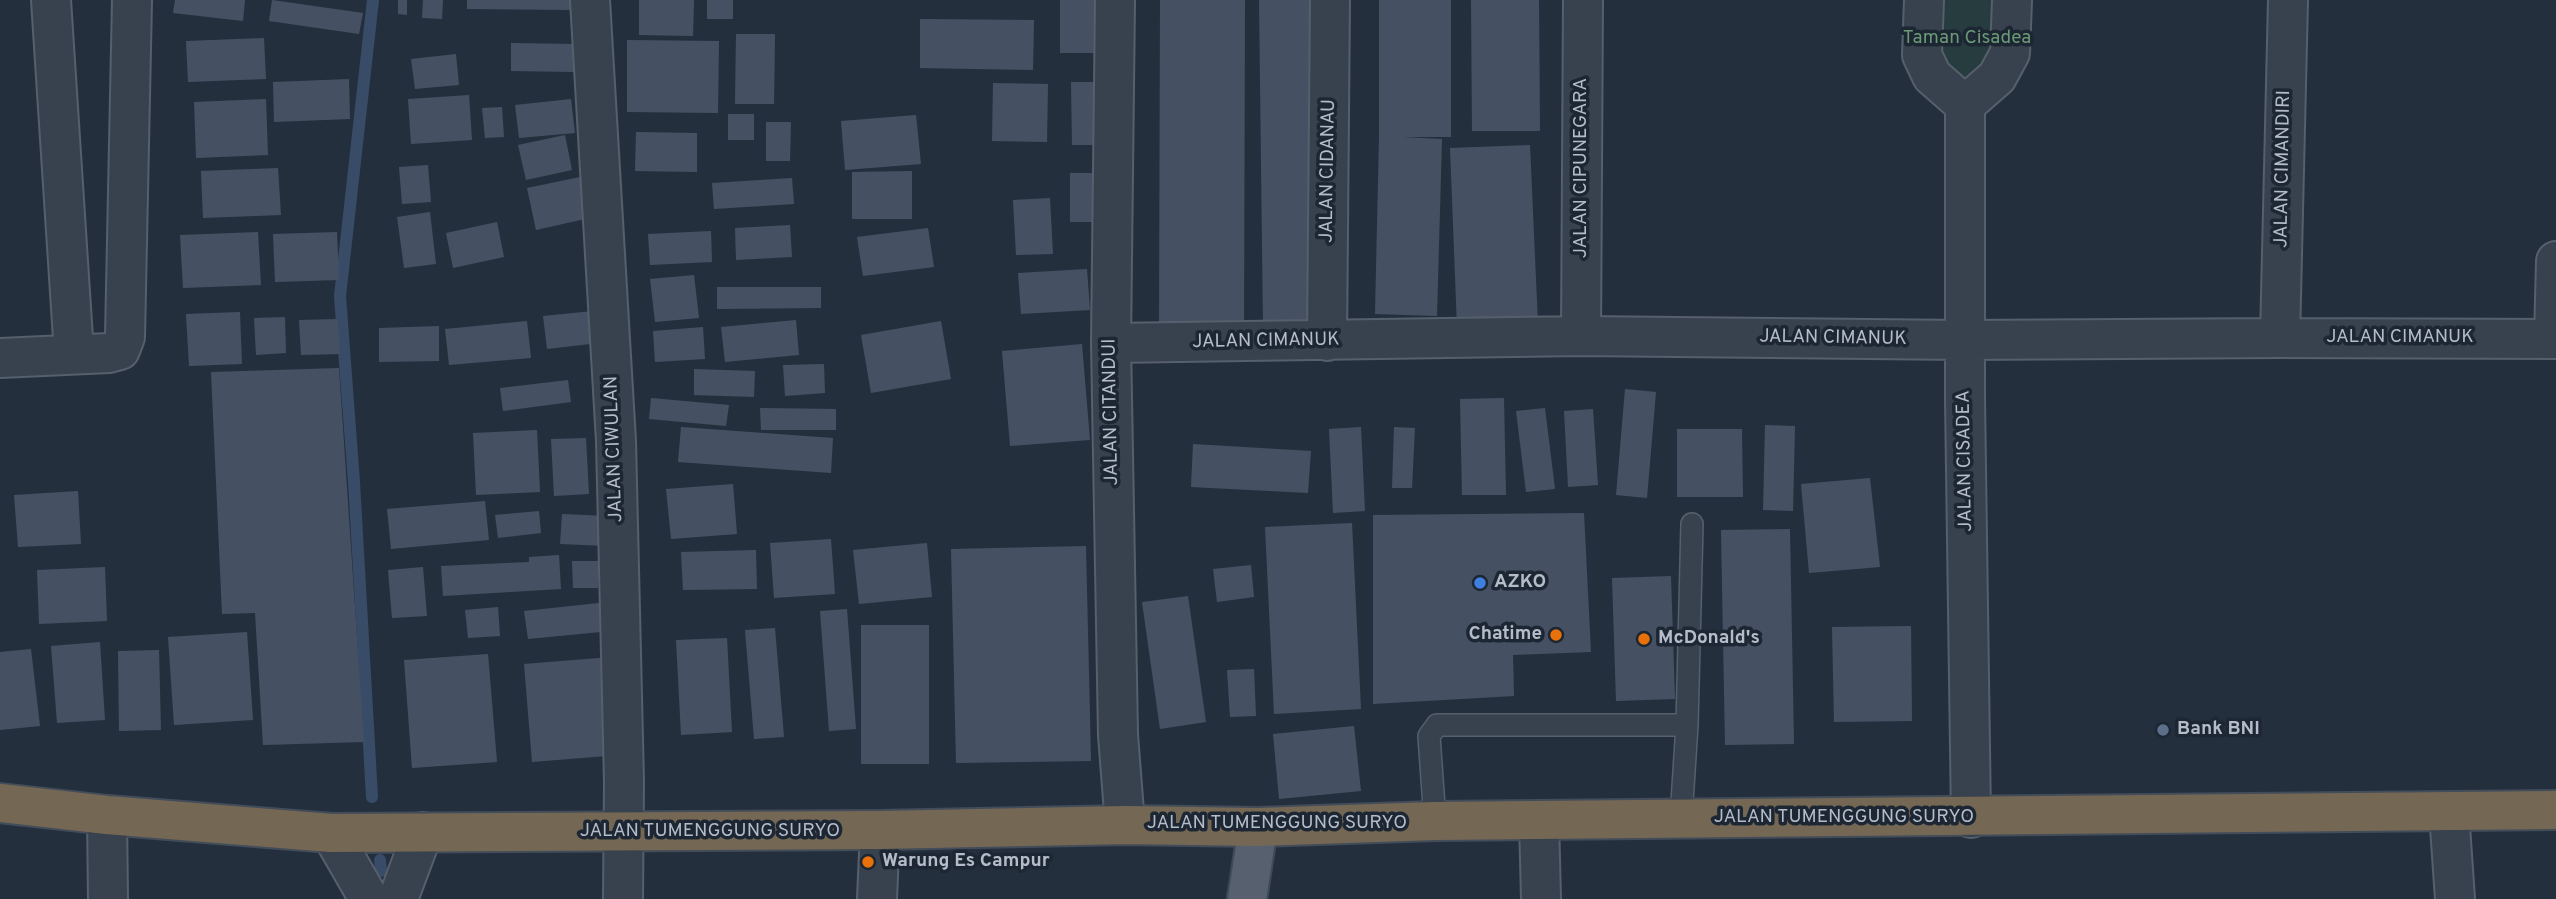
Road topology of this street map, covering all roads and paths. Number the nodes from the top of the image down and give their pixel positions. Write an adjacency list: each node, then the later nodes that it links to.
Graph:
1 (51, 0): 18 (street)
2 (132, 0): 18 (street)
3 (590, 0): 35 (street, JALAN CIWULAN)
4 (1115, 0): 17 (street, JALAN CITANDUI)
5 (1331, 0): 16 (street, JALAN CIDANAU)
6 (1583, 0): 12 (street, JALAN CIPUNEGARA)
7 (1924, 0): 10 (street)
8 (2012, 0): 10 (street)
9 (2288, 0): 13 (street, JALAN CIMANDIRI)
10 (1965, 105): 15 (street, JALAN CISADEA)
11 (2556, 261): 14 (street)
12 (1581, 336): 15 (street, JALAN CIMANUK); 16 (street, JALAN CIMANUK)
13 (2280, 338): 14 (street, JALAN CIMANUK); 15 (street, JALAN CIMANUK)
14 (2555, 339)
15 (1964, 340): 27 (street, JALAN CISADEA)
16 (1327, 341): 17 (street, JALAN CIMANUK)
17 (1111, 344): 30 (street, JALAN CITANDUI)
18 (74, 354): 19 (street)
19 (0, 358)
20 (1692, 524): 21 (lane)
21 (1687, 725): 26 (lane); 29 (lane)
22 (0, 803): 25 (highway, JALAN TUMENGGUNG SURYO)
23 (2556, 810): 24 (highway, JALAN TUMENGGUNG SURYO)
24 (2449, 812): 27 (highway, JALAN TUMENGGUNG SURYO); 43 (street)
25 (107, 815): 34 (highway, JALAN TUMENGGUNG SURYO); 36 (street)
26 (1681, 818): 27 (highway, JALAN TUMENGGUNG SURYO); 28 (highway, JALAN TUMENGGUNG SURYO)
27 (1971, 818)
28 (1539, 820): 29 (highway, JALAN TUMENGGUNG SURYO); 42 (street)
29 (1435, 821): 31 (highway, JALAN TUMENGGUNG SURYO)
30 (1125, 825): 31 (highway, JALAN TUMENGGUNG SURYO); 32 (highway, JALAN TUMENGGUNG SURYO)
31 (1258, 827): 41 (main road)
32 (880, 830): 35 (highway, JALAN TUMENGGUNG SURYO); 40 (street)
33 (424, 832): 34 (highway, JALAN TUMENGGUNG SURYO); 35 (highway, JALAN TUMENGGUNG SURYO); 38 (street)
34 (331, 833): 37 (street)
35 (625, 833): 39 (street, JALAN CIWULAN)
36 (108, 899)
37 (369, 899)
38 (398, 899)
39 (623, 899)
40 (877, 899)
41 (1247, 899)
42 (1541, 899)
43 (2455, 899)

